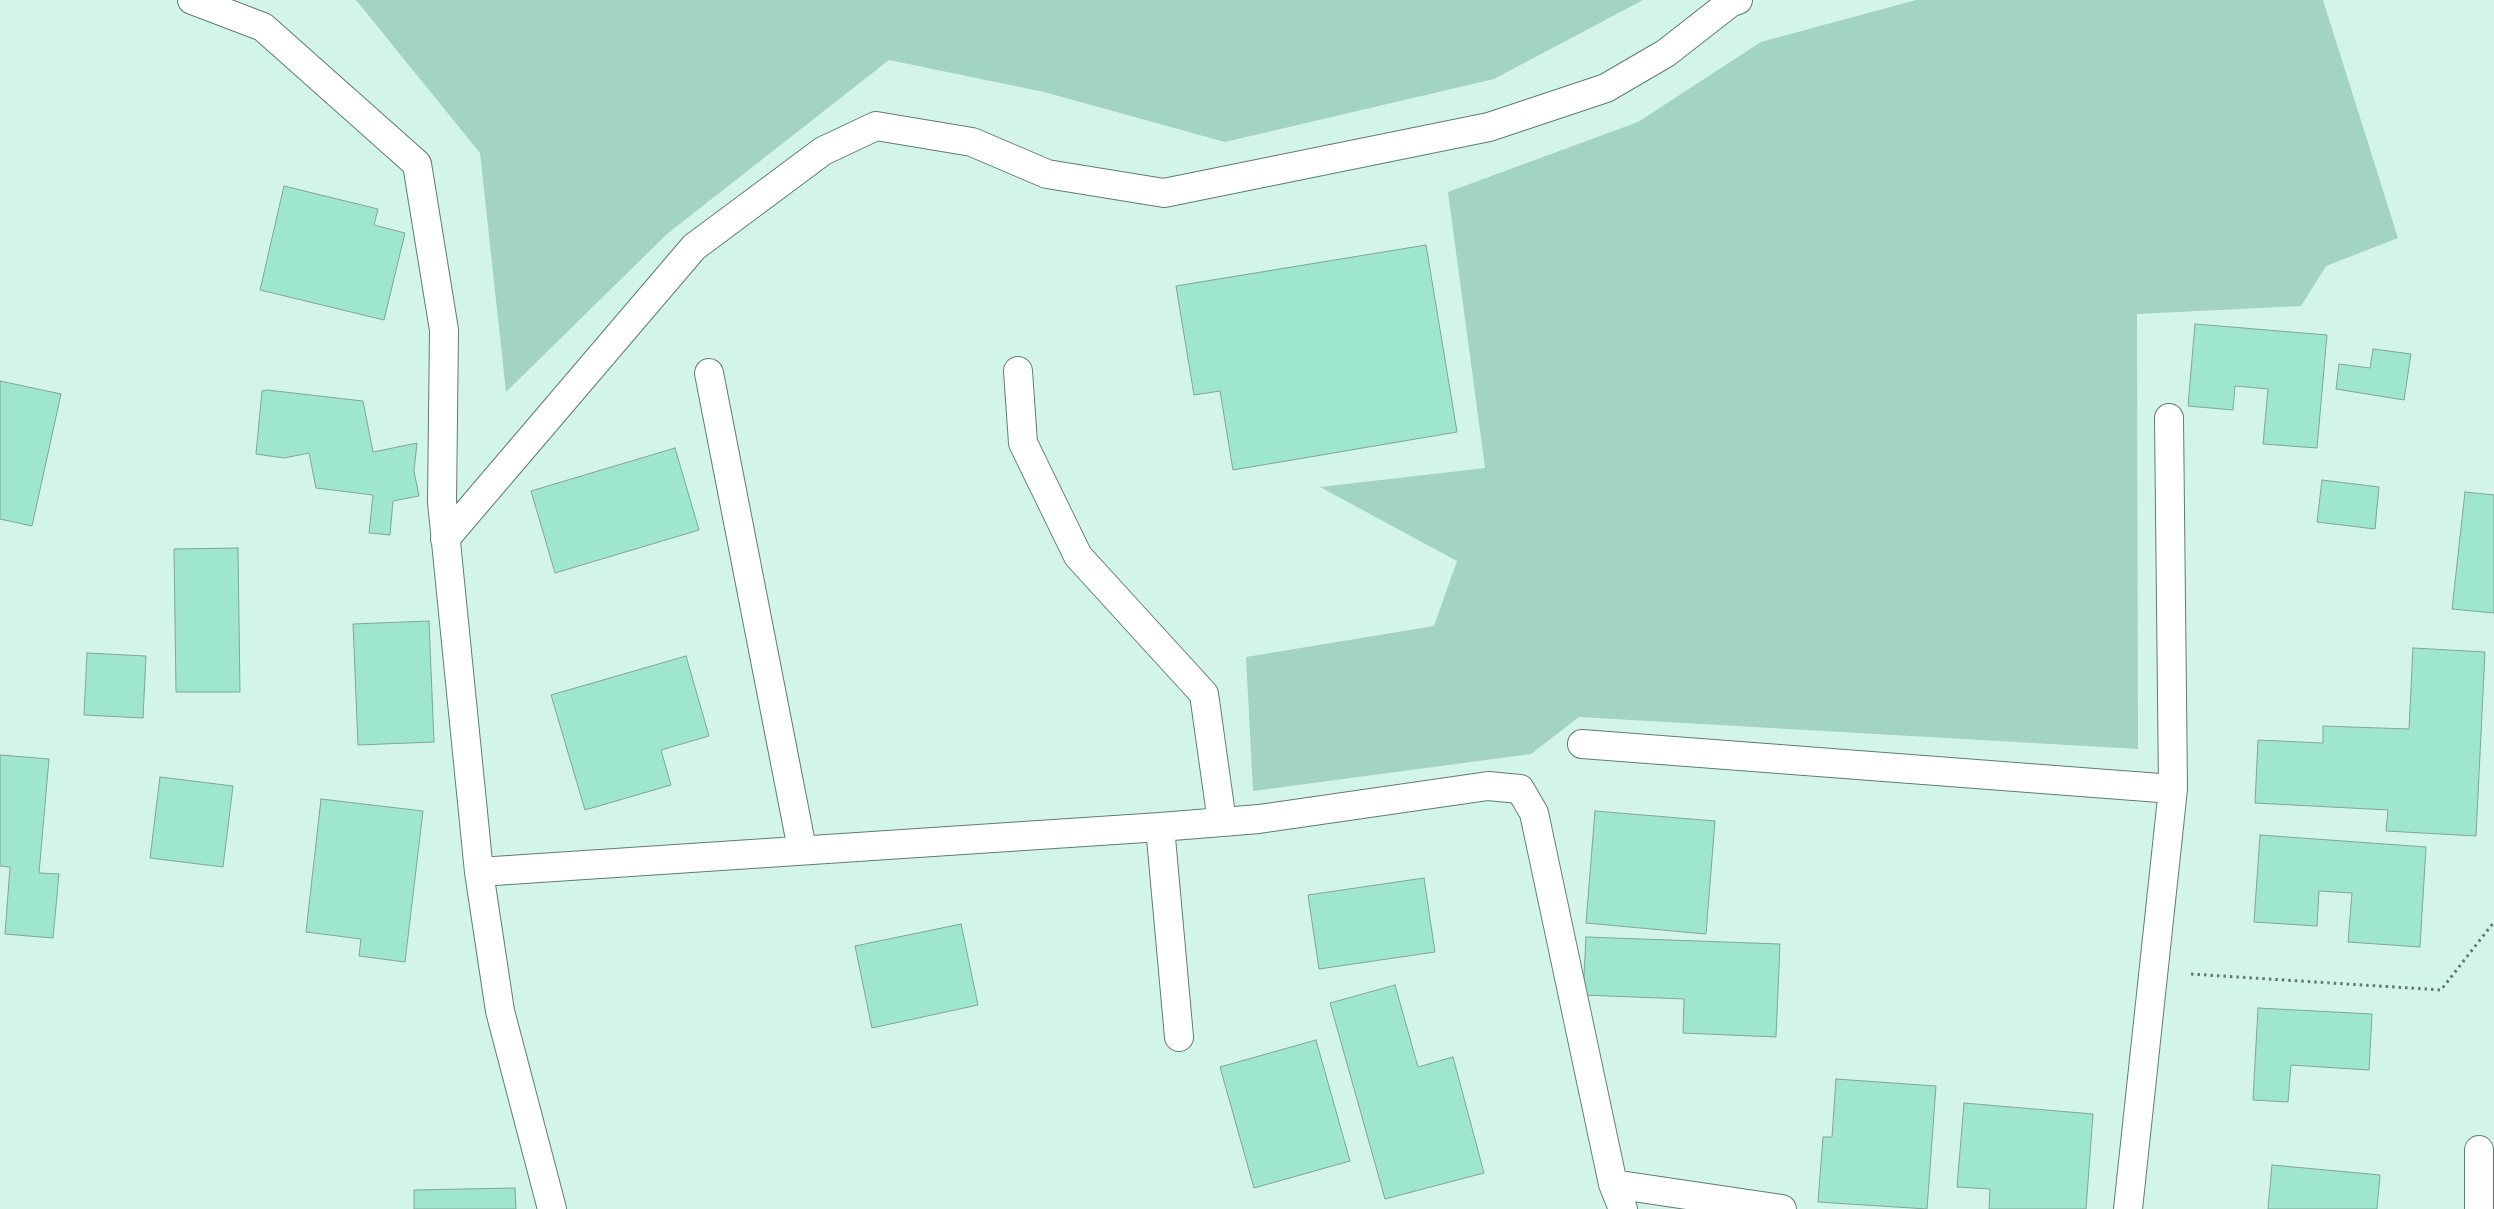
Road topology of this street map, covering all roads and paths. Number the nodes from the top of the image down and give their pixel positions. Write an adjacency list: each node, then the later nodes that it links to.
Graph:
1 (192, 0): 6 (street)
2 (1738, 0): 6 (street)
3 (1018, 371): 9 (street)
4 (709, 373): 11 (street)
5 (2169, 418): 8 (street)
6 (445, 539): 12 (street)
7 (1582, 744): 8 (street)
8 (2173, 789): 14 (street)
9 (1222, 822): 10 (street); 17 (street)
10 (1160, 827): 11 (street); 15 (street)
11 (802, 849): 12 (street)
12 (479, 872): 18 (street)
13 (2494, 922): 14 (path)
14 (2153, 972): 21 (street)
15 (1180, 1037)
16 (2479, 1150): 22 (street)
17 (1613, 1184): 19 (street); 20 (street)
18 (552, 1209)
19 (1623, 1209)
20 (1782, 1209)
21 (2128, 1209)
22 (2479, 1209)

